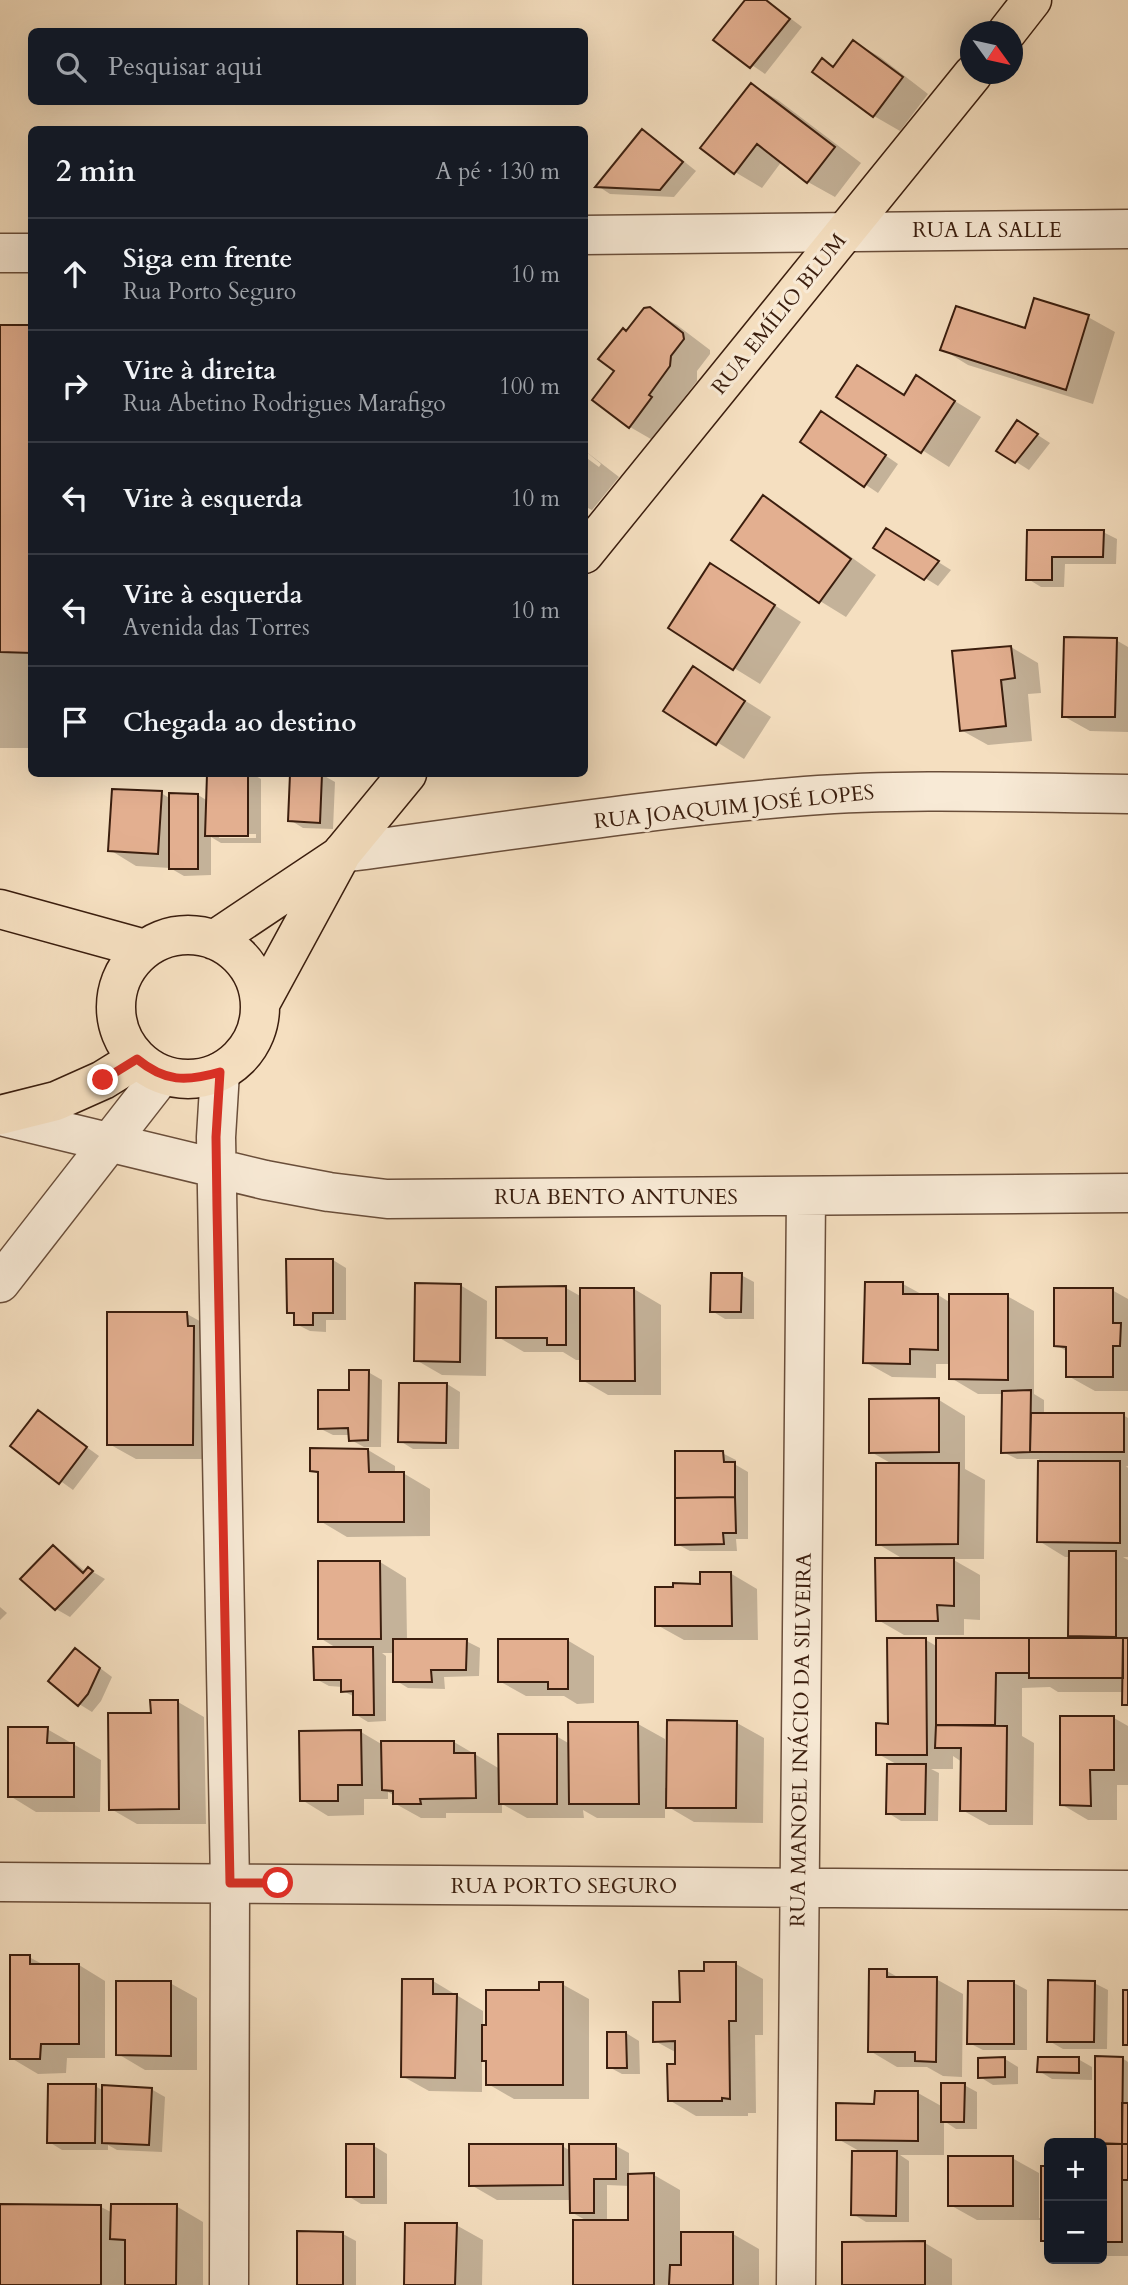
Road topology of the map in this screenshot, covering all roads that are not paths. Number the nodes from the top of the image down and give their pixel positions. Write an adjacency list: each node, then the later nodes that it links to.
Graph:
1 (1032, 0): 2 (main road)
2 (1016, 21)
3 (965, 84): 5 (main road, RUA EMÍLIO BLUM)
4 (1128, 229): 5 (street, RUA LA SALLE)
5 (845, 231): 6 (street, RUA LA SALLE); 9 (main road, RUA EMÍLIO BLUM)
6 (588, 235)
7 (0, 253): 8 (street)
8 (28, 253)
9 (588, 549)
10 (405, 777): 12 (main road)
11 (1128, 794): 12 (street, RUA JOAQUIM JOSÉ LOPES)
12 (342, 853): 14 (main road); 16 (main road)
13 (0, 909): 15 (main road)
14 (214, 940): 15 (main road); 16 (main road)
15 (145, 949): 17 (main road)
16 (260, 1004): 18 (main road)
17 (149, 1067): 18 (main road); 19 (main road); 20 (street)
18 (220, 1072): 21 (street)
19 (0, 1115): 20 (street, RUA BENTO ANTUNES)
20 (111, 1142): 21 (street, RUA BENTO ANTUNES); 24 (street)
21 (216, 1166): 23 (street, RUA BENTO ANTUNES); 26 (street)
22 (1128, 1193): 23 (street, RUA BENTO ANTUNES)
23 (806, 1196): 27 (street, RUA MANOEL INÁCIO DA SILVEIRA)
24 (0, 1283)
25 (0, 1882): 26 (street, RUA PORTO SEGURO)
26 (230, 1883): 27 (street, RUA PORTO SEGURO); 29 (street)
27 (799, 1888): 28 (street, RUA PORTO SEGURO); 30 (street, RUA MANOEL INÁCIO DA SILVEIRA)
28 (1128, 1890)
29 (229, 2285)
30 (796, 2285)

